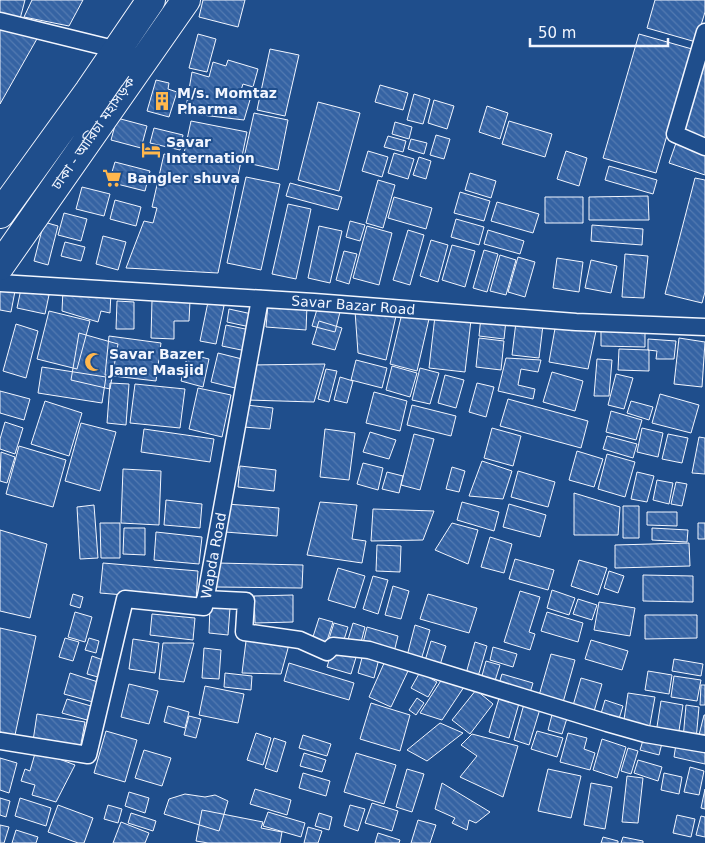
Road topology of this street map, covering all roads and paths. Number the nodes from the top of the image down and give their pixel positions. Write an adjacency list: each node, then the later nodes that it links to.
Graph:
1 (151, 0): 5 (highway, ঢাকা - আরিচা মহাসড়ক)
2 (186, 0): 8 (highway, ঢাকা - আরিচা মহাসড়ক)
3 (0, 21): 5 (street)
4 (705, 32): 6 (street)
5 (118, 50): 7 (highway, ঢাকা - আরিচা মহাসড়ক)
6 (705, 147)
7 (0, 214)
8 (0, 266)
9 (0, 283): 10 (street, Savar Bazar Road)
10 (260, 299): 11 (street, Savar Bazar Road); 12 (street, Wapda Road)
11 (705, 327)
12 (205, 599): 13 (street, Wapda Road); 14 (street)
13 (0, 741)
14 (705, 744)

